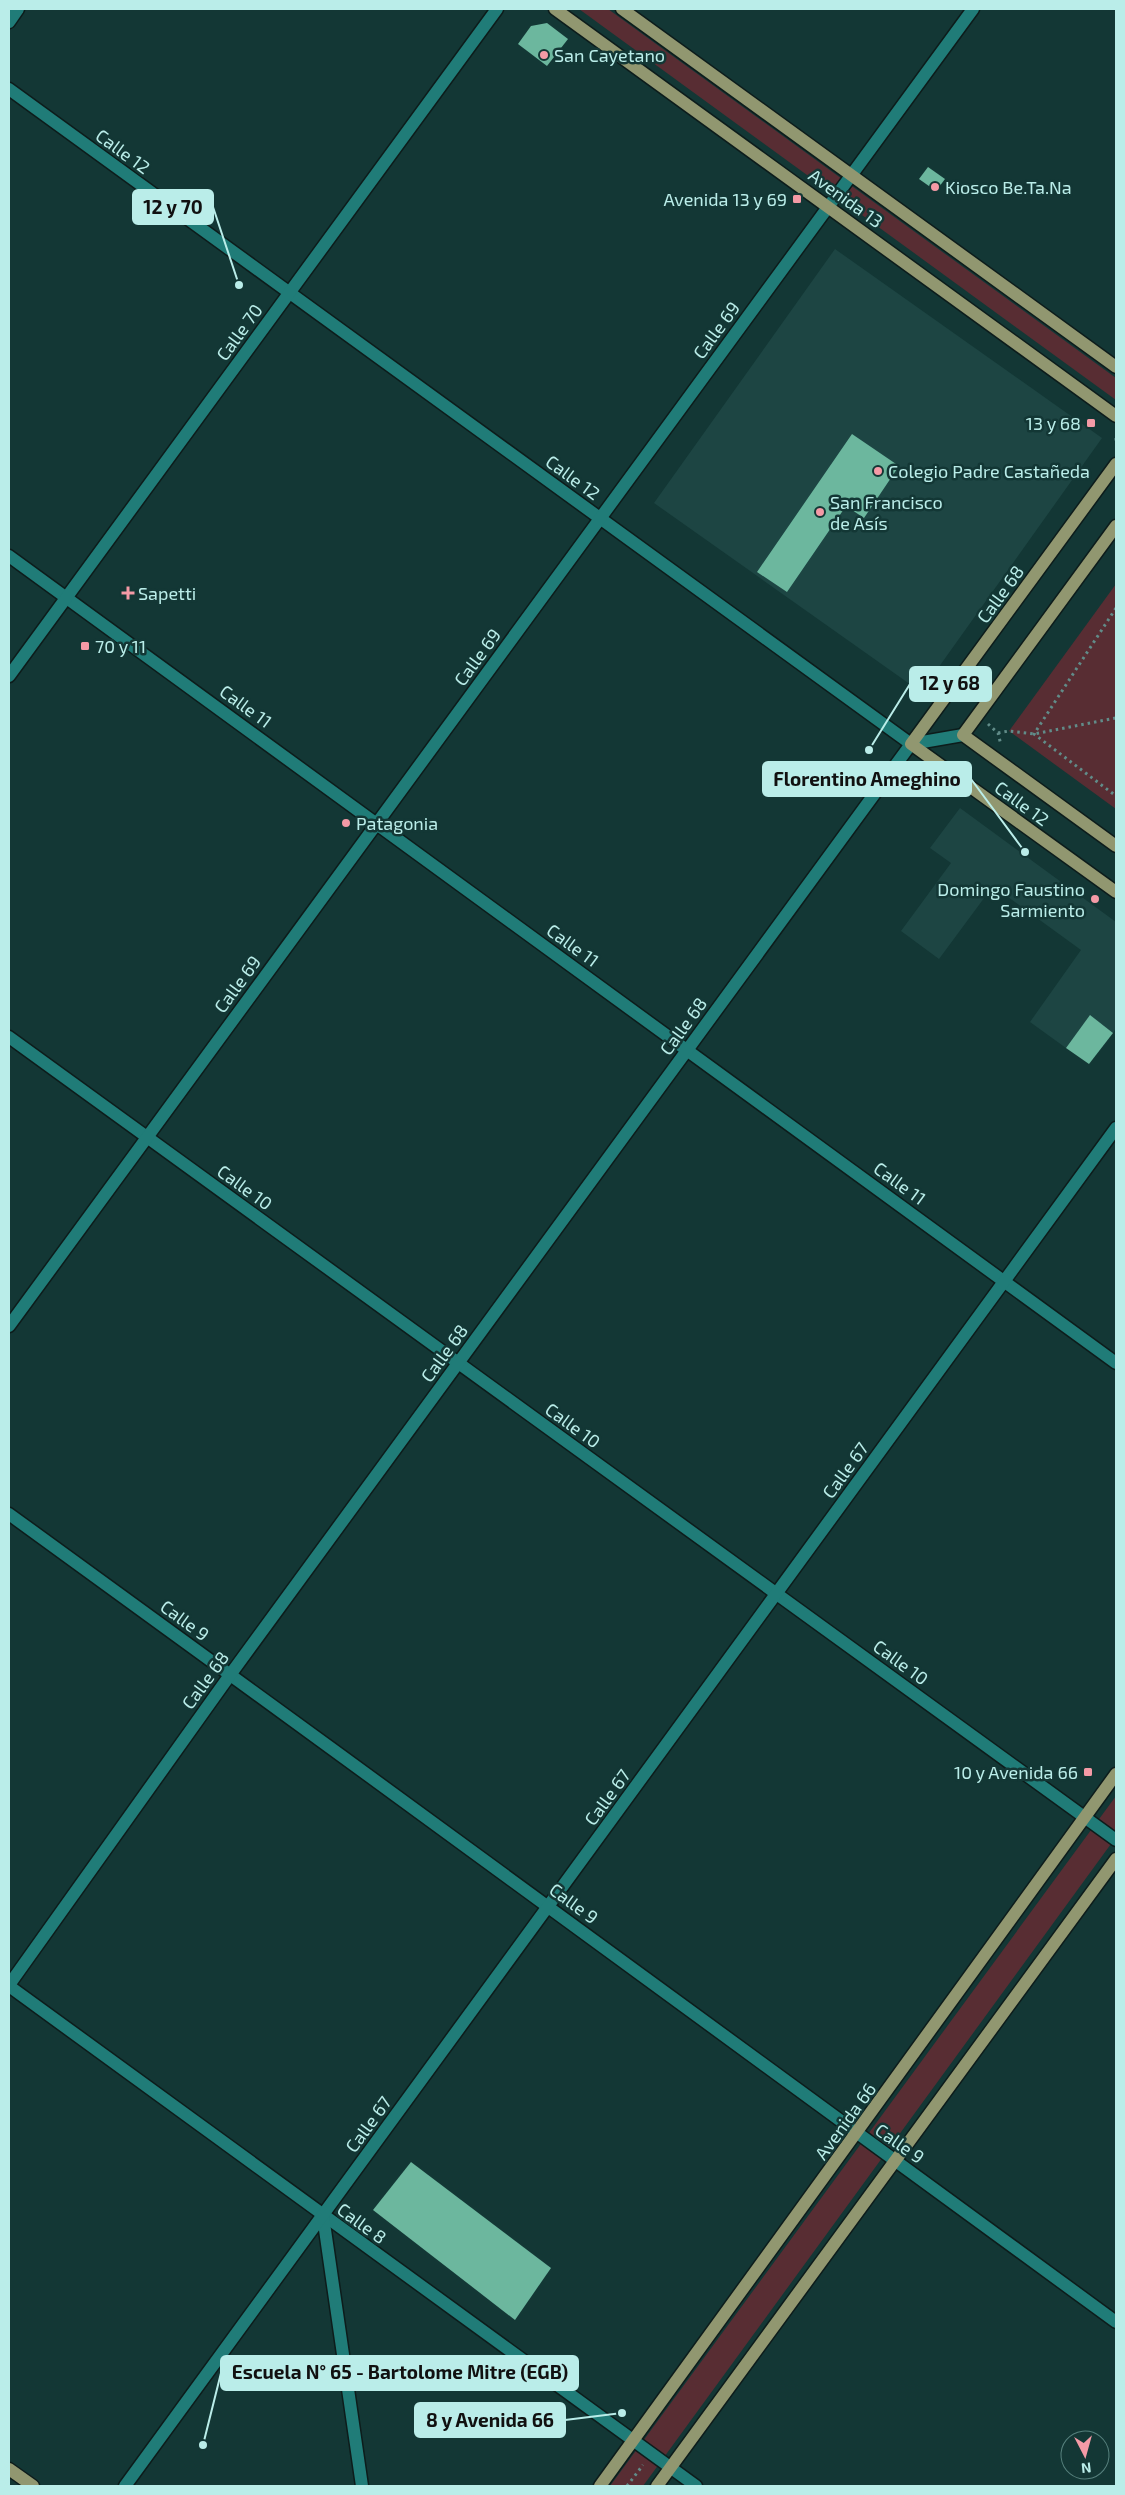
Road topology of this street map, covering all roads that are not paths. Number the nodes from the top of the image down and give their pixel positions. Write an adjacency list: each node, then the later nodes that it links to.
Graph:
1 (18, 9): 6 (street)
2 (497, 9): 10 (street, Calle 70)
3 (555, 9): 9 (main road, Avenida 13)
4 (622, 9): 8 (main road, Avenida 13)
5 (973, 9): 8 (street, Calle 69)
6 (9, 22)
7 (9, 90): 10 (street, Calle 12)
8 (851, 175): 9 (street, Calle 69); 11 (main road, Avenida 13)
9 (828, 206): 12 (main road, Avenida 13); 14 (street, Calle 69)
10 (289, 293): 14 (street, Calle 12); 17 (street, Calle 70)
11 (1116, 367)
12 (1116, 416)
13 (1116, 464): 20 (main road, Calle 68)
14 (600, 518): 20 (street, Calle 12); 21 (street, Calle 69)
15 (1116, 526): 19 (main road)
16 (9, 556): 17 (street, Calle 11)
17 (66, 597): 18 (street, Calle 70); 21 (street, Calle 11)
18 (9, 676)
19 (964, 735): 20 (street); 22 (main road, Calle 12)
20 (911, 744): 23 (main road, Calle 12); 25 (street, Calle 68)
21 (376, 823): 25 (street, Calle 11); 27 (street, Calle 69)
22 (1116, 846)
23 (1116, 892)
24 (9, 1037): 27 (street, Calle 10)
25 (687, 1050): 28 (street, Calle 11); 31 (street, Calle 68)
26 (1116, 1128): 28 (street, Calle 67)
27 (147, 1137): 29 (street, Calle 69); 31 (street, Calle 10)
28 (1005, 1281): 30 (street, Calle 11); 33 (street, Calle 67)
29 (9, 1326)
30 (1116, 1362)
31 (458, 1363): 33 (street, Calle 10); 34 (street, Calle 68)
32 (9, 1514): 34 (street, Calle 9)
33 (776, 1594): 36 (street, Calle 10); 39 (street, Calle 67)
34 (230, 1675): 39 (street, Calle 9); 40 (street, Calle 68)
35 (1116, 1774): 36 (main road, Avenida 66)
36 (1085, 1818): 37 (street, Calle 10); 41 (main road, Avenida 66)
37 (1116, 1840)
38 (1116, 1859): 42 (main road)
39 (549, 1906): 41 (street, Calle 9); 43 (street, Calle 67)
40 (9, 1985): 43 (street, Calle 8)
41 (857, 2134): 42 (street, Calle 9); 45 (main road, Avenida 66)
42 (896, 2161): 44 (street, Calle 9); 46 (main road)
43 (323, 2216): 45 (street, Calle 8); 49 (street, Calle 67); 50 (street)
44 (1116, 2322)
45 (633, 2441): 46 (street, Calle 8); 51 (main road, Avenida 66)
46 (671, 2468): 52 (main road); 53 (street, Calle 8)
47 (9, 2469): 48 (main road)
48 (33, 2486)
49 (126, 2486)
50 (362, 2486)
51 (600, 2486)
52 (658, 2486)
53 (696, 2486)

